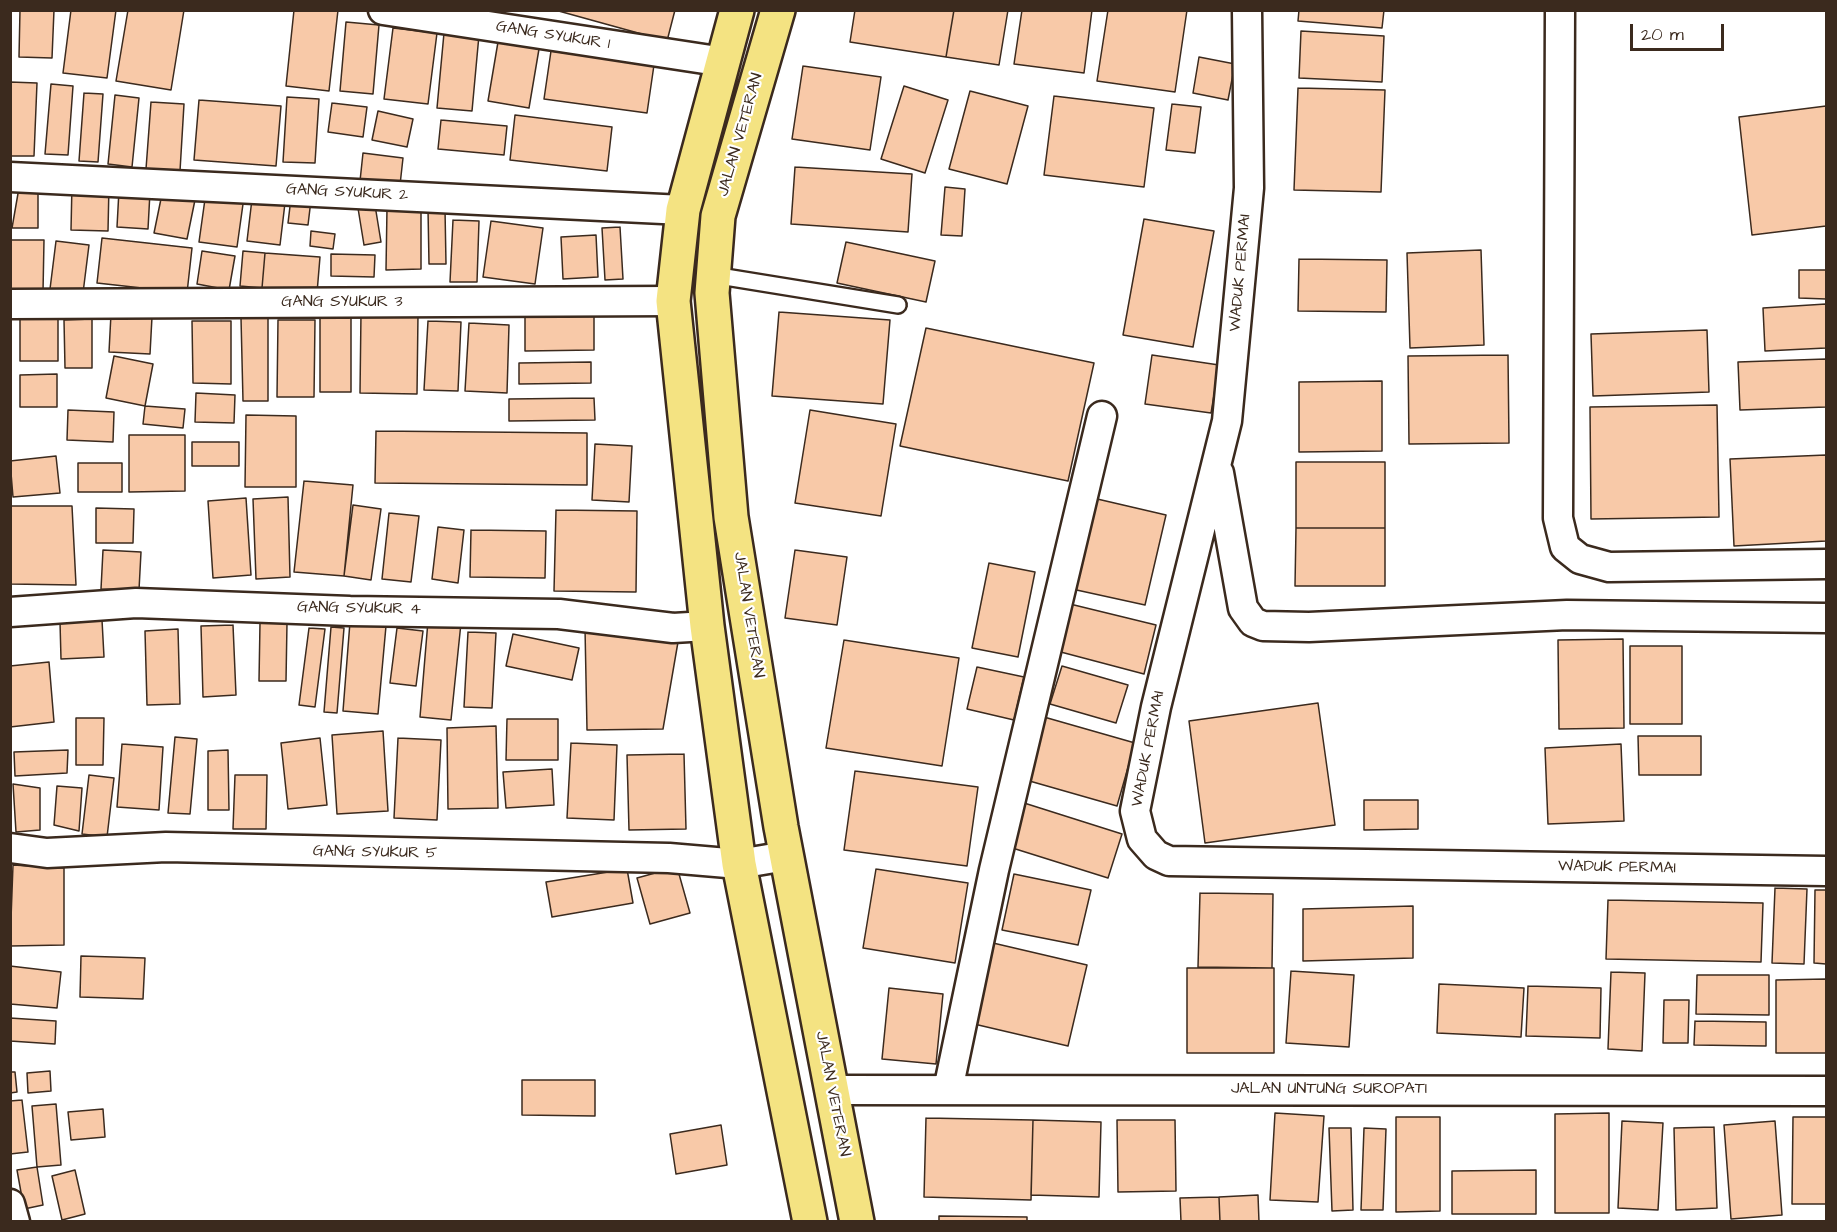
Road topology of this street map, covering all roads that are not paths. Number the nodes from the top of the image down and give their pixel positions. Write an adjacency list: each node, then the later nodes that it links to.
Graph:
1 (383, 10): 6 (street, GANG SYUKUR 1)
2 (737, 10): 6 (highway)
3 (778, 10): 9 (highway, JALAN VETERAN)
4 (1247, 10): 14 (street, WADUK PERMAI)
5 (1560, 10): 15 (street)
6 (724, 62): 8 (highway)
7 (10, 177): 8 (street, GANG SYUKUR 2)
8 (683, 210): 10 (highway)
9 (713, 275): 12 (lane); 20 (highway, JALAN VETERAN)
10 (673, 301): 11 (street, GANG SYUKUR 3); 18 (highway)
11 (10, 304)
12 (898, 305)
13 (1102, 416): 24 (street)
14 (1217, 462): 17 (street); 22 (street, WADUK PERMAI)
15 (1827, 564)
16 (10, 612): 18 (street, GANG SYUKUR 4)
17 (1827, 618)
18 (707, 626): 21 (highway)
19 (10, 848): 21 (street, GANG SYUKUR 5)
20 (786, 856): 21 (street, GANG SYUKUR 5); 23 (highway, JALAN VETERAN)
21 (739, 864): 28 (highway)
22 (1827, 871)
23 (831, 1090): 24 (street, JALAN UNTUNG SUROPATI); 29 (highway, JALAN VETERAN)
24 (948, 1090): 25 (street, JALAN UNTUNG SUROPATI)
25 (1827, 1091)
26 (10, 1204): 27 (street)
27 (15, 1221)
28 (810, 1221)
29 (857, 1221)

